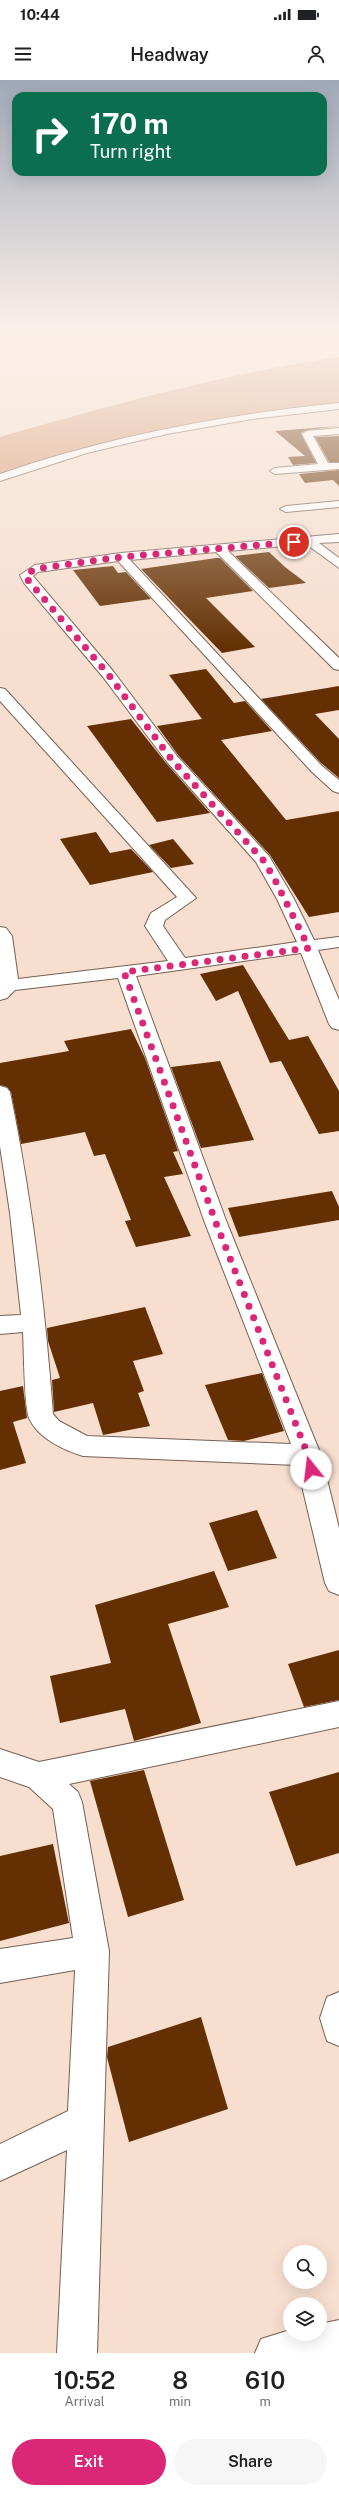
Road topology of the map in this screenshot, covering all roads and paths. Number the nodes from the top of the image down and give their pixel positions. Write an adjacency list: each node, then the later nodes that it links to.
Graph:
1 (143, 436): 6 (street)
2 (308, 436): 4 (street)
3 (339, 466): 4 (street)
4 (325, 467): 5 (street)
5 (275, 471)
6 (0, 478)
7 (339, 504): 8 (street)
8 (286, 509)
9 (339, 538): 10 (street)
10 (310, 541): 11 (street); 13 (street)
11 (218, 548): 12 (street); 14 (street)
12 (121, 557): 16 (street); 19 (street)
13 (339, 564)
14 (339, 666)
15 (2, 698): 20 (street)
16 (339, 788)
17 (1, 935): 22 (street)
18 (339, 942): 19 (street)
19 (309, 948): 20 (street); 23 (street)
20 (180, 965): 21 (street)
21 (124, 972): 22 (street); 28 (street)
22 (5, 990)
23 (339, 1024)
24 (0, 1092): 25 (street)
25 (8, 1164): 26 (street)
26 (35, 1322): 27 (street); 28 (street)
27 (0, 1324)
28 (308, 1455): 29 (street)
29 (339, 1583)
30 (339, 1714): 32 (street)
31 (0, 1763): 32 (street)
32 (39, 1776): 33 (street)
33 (92, 1951): 34 (street); 37 (street)
34 (0, 1966)
35 (339, 2008): 36 (street)
36 (339, 2029)
37 (85, 2122): 38 (street); 40 (street)
38 (0, 2163)
39 (339, 2339): 41 (street)
40 (76, 2353)
41 (275, 2353)

